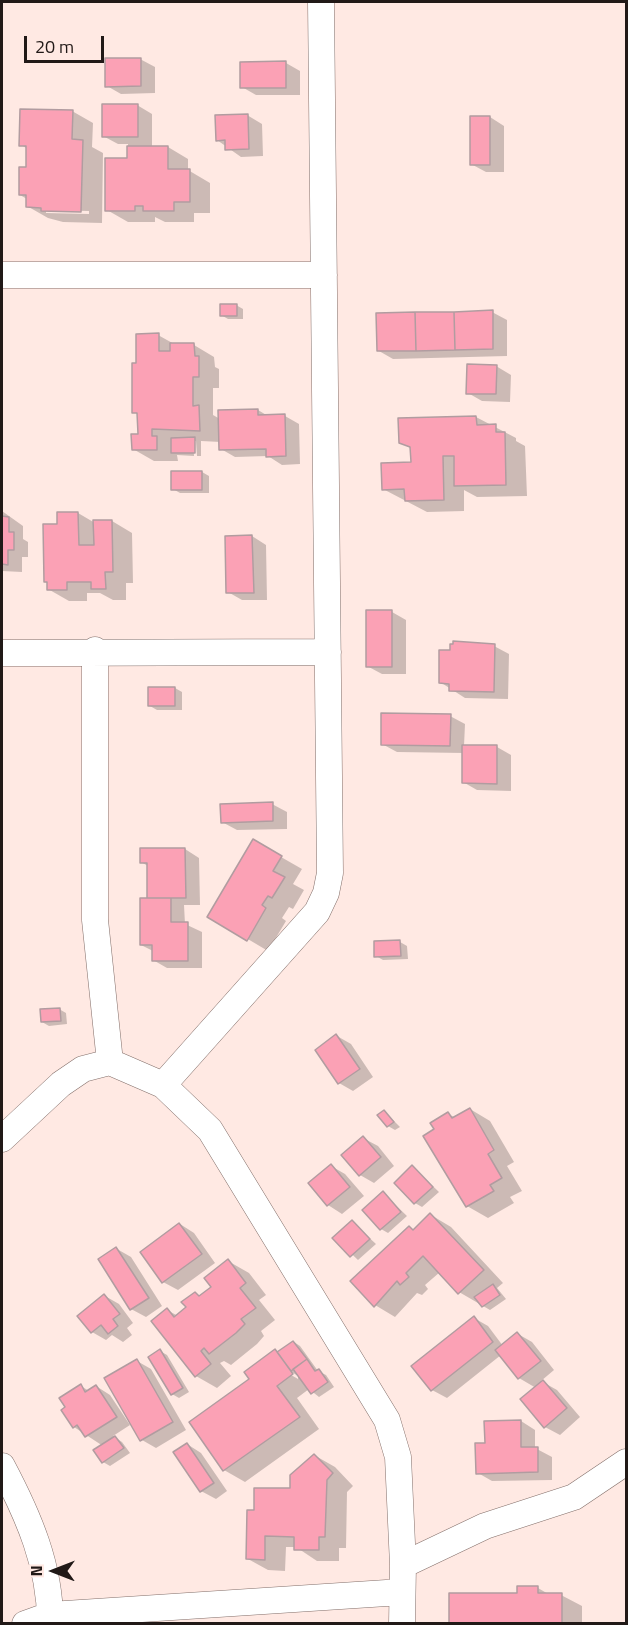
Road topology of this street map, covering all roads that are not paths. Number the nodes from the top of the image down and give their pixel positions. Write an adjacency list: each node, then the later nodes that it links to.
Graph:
1 (321, 2): 3 (street)
2 (2, 275): 3 (street)
3 (324, 275): 5 (street)
4 (95, 650): 5 (street); 6 (street); 7 (street)
5 (328, 652): 8 (street)
6 (2, 653)
7 (110, 1062): 8 (street); 9 (street)
8 (163, 1085): 12 (street)
9 (2, 1139)
10 (627, 1462): 12 (street)
11 (2, 1466): 14 (street)
12 (403, 1565): 13 (street)
13 (402, 1592): 14 (street); 16 (street)
14 (50, 1619): 15 (street)
15 (25, 1623)
16 (402, 1623)

